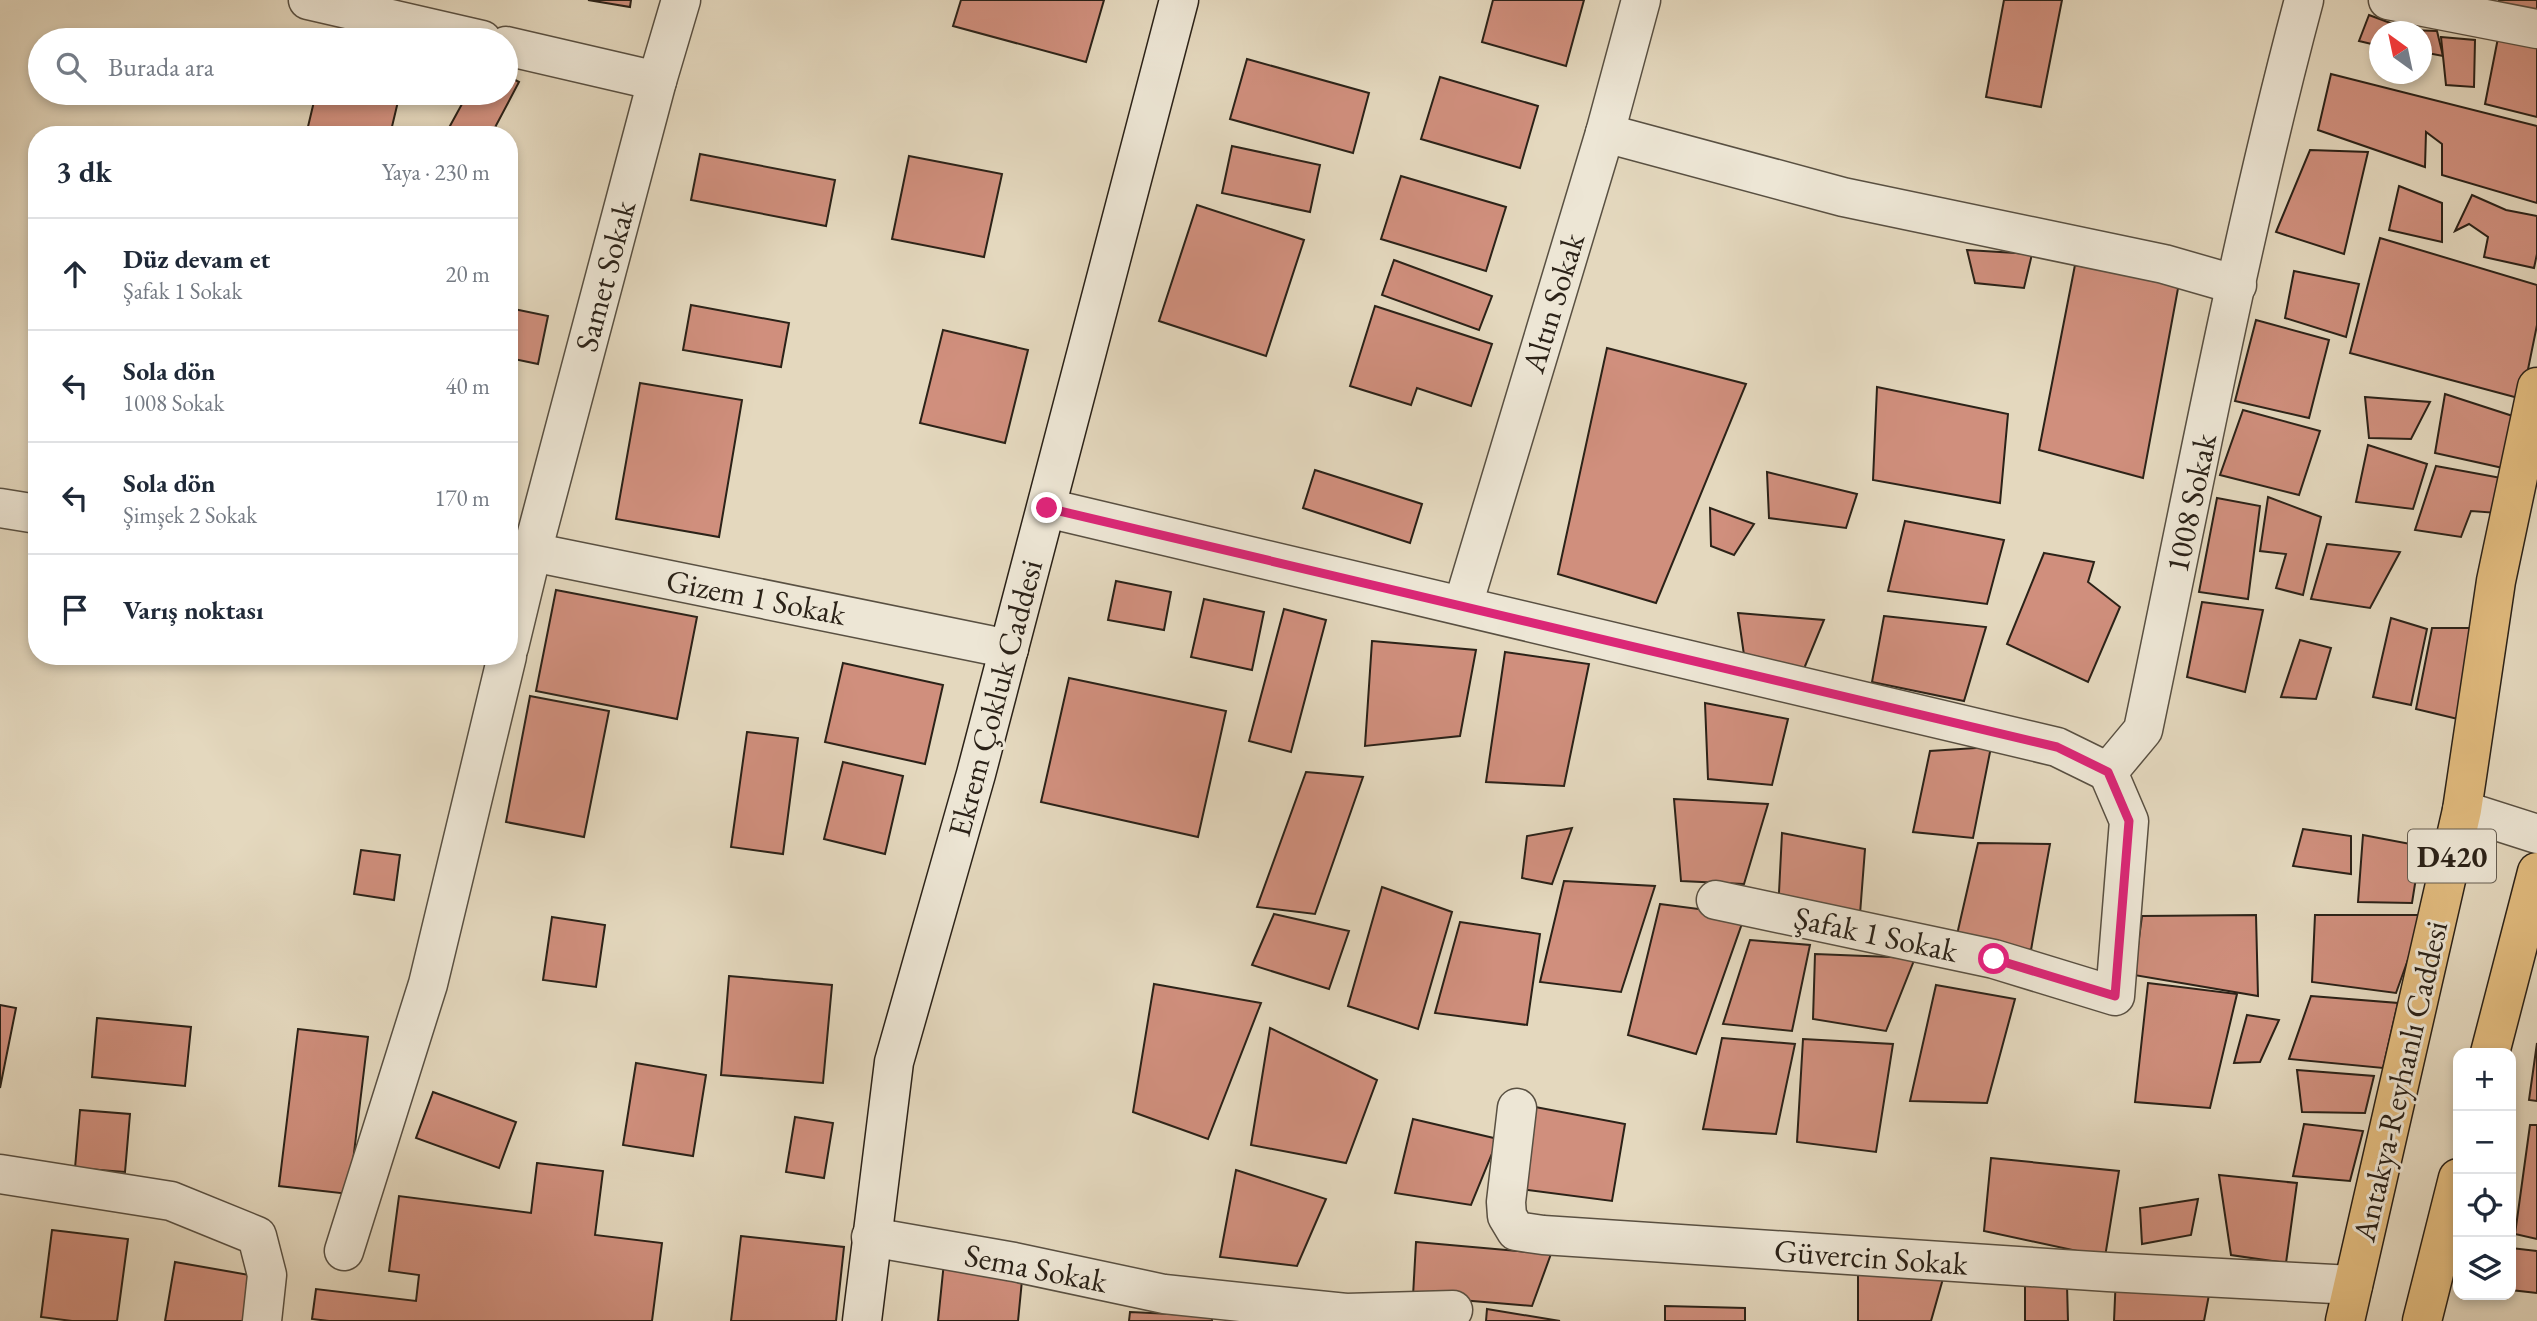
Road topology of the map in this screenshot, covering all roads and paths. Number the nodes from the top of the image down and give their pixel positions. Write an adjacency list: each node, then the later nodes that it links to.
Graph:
1 (308, 0): 7 (street)
2 (681, 0): 10 (street, Samet Sokak)
3 (1179, 0): 15 (street, Ekrem Çokluk Caddesi)
4 (1642, 0): 11 (street, Altın Sokak)
5 (2304, 0): 12 (street, 1008 Sokak)
6 (2388, 0): 8 (street)
7 (430, 28)
8 (2537, 29)
9 (518, 49): 10 (street)
10 (657, 81): 17 (street, Samet Sokak)
11 (1605, 133): 12 (street); 19 (street, Altın Sokak)
12 (2236, 285): 22 (street, 1008 Sokak)
13 (2537, 387): 23 (main road, Antakya-Reyhanlı Caddesi / D420)
14 (0, 508): 16 (street)
15 (1047, 508): 19 (street); 20 (street, Ekrem Çokluk Caddesi)
16 (28, 513)
17 (521, 563): 18 (street, Samet Sokak); 20 (street, Gizem 1 Sokak)
18 (518, 584)
19 (1463, 606): 22 (street)
20 (1009, 649): 31 (street, Ekrem Çokluk Caddesi)
21 (505, 665): 32 (street)
22 (2108, 772): 26 (street, Şafak 1 Sokak)
23 (2462, 810): 24 (street); 33 (main road, Antakya-Reyhanlı Caddesi / D420)
24 (2537, 834)
25 (2537, 872): 27 (main road, D420)
26 (1716, 900)
27 (2491, 1048)
28 (1517, 1108): 33 (street, Güvercin Sokak)
29 (0, 1174): 35 (street)
30 (2453, 1198): 37 (main road)
31 (871, 1237): 34 (street, Sema Sokak); 36 (street, Ekrem Çokluk Caddesi)
32 (344, 1251)
33 (2349, 1303)
34 (1453, 1310)
35 (262, 1321)
36 (862, 1321)
37 (2422, 1321)

